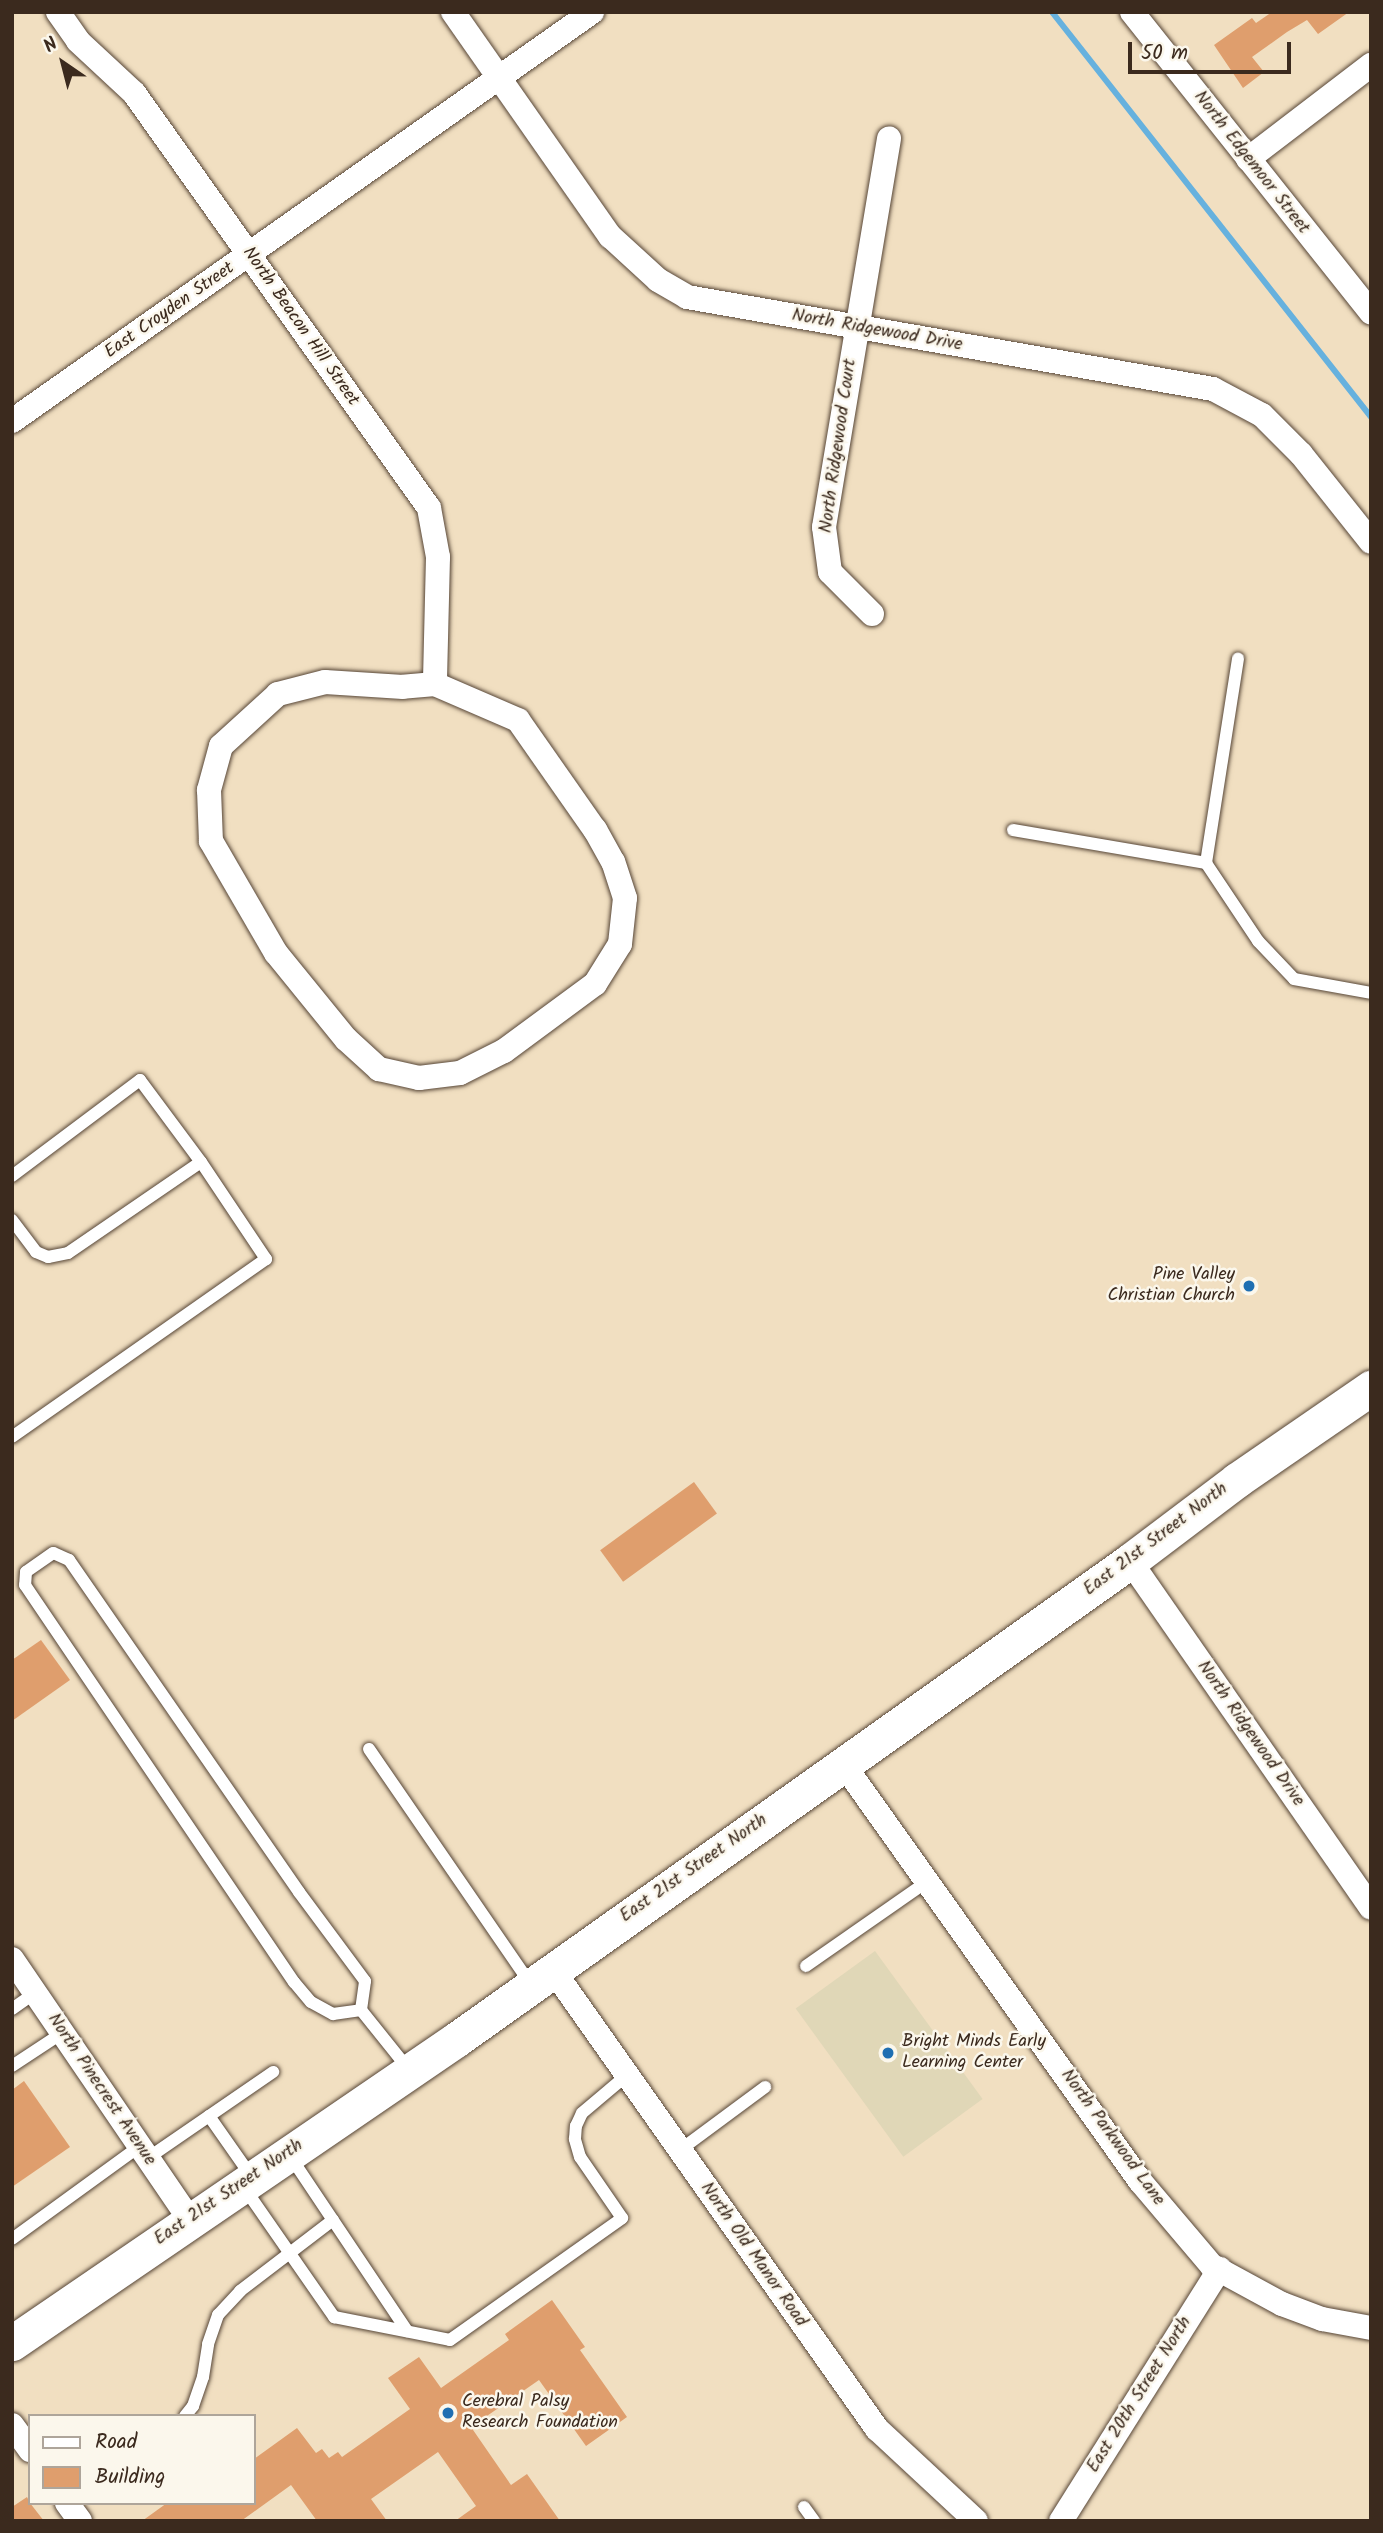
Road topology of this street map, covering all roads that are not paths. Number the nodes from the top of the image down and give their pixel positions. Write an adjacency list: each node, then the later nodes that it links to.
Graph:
1 (58, 12): 9 (street, North Beacon Hill Street)
2 (453, 12): 6 (street, North Ridgewood Drive)
3 (592, 12): 6 (street, East Croyden Street)
4 (1132, 12): 8 (street, North Edgemoor Street)
5 (1371, 65): 8 (street)
6 (499, 78): 9 (street, East Croyden Street); 11 (street, North Ridgewood Drive)
7 (889, 138): 11 (street, North Ridgewood Court)
8 (1248, 159): 10 (street, North Edgemoor Street)
9 (250, 254): 12 (street, East Croyden Street); 16 (street, North Beacon Hill Street)
10 (1371, 313)
11 (856, 327): 13 (street, North Ridgewood Drive); 14 (street, North Ridgewood Court)
12 (12, 421)
13 (1371, 542)
14 (872, 614)
15 (1238, 658): 18 (lane)
16 (435, 684): 16 (street)
17 (1013, 830): 18 (lane)
18 (1206, 863): 19 (lane)
19 (1371, 993)
20 (201, 1162): 21 (lane); 22 (lane); 24 (lane)
21 (12, 1176)
22 (12, 1220)
23 (1371, 1388): 25 (main road, East 21st Street North)
24 (12, 1437)
25 (1130, 1561): 27 (main road, East 21st Street North); 29 (street, North Ridgewood Drive)
26 (369, 1749): 32 (lane)
27 (844, 1765): 28 (street, North Parkwood Lane); 32 (main road, East 21st Street North)
28 (928, 1881): 31 (lane); 51 (street, North Parkwood Lane)
29 (1371, 1908)
30 (12, 1959): 33 (street, North Pinecrest Avenue)
31 (806, 1966)
32 (542, 1978): 38 (main road, East 21st Street North); 40 (street, North Old Manor Road)
33 (35, 1993): 34 (lane); 36 (street, North Pinecrest Avenue)
34 (12, 2009)
35 (361, 2010): 35 (lane); 38 (lane)
36 (62, 2033): 37 (lane); 44 (street, North Pinecrest Avenue)
37 (12, 2066)
38 (410, 2071): 45 (main road, East 21st Street North)
39 (273, 2072): 42 (lane)
40 (627, 2075): 43 (street, North Old Manor Road); 53 (lane)
41 (765, 2087): 43 (lane)
42 (209, 2116): 44 (lane); 46 (lane)
43 (680, 2150): 60 (street, North Old Manor Road)
44 (144, 2152): 47 (street, North Pinecrest Avenue); 49 (lane)
45 (288, 2153): 46 (main road, East 21st Street North); 48 (lane)
46 (247, 2181): 47 (main road, East 21st Street North); 50 (lane)
47 (190, 2220): 54 (main road, East 21st Street North)
48 (333, 2220): 50 (lane); 53 (lane)
49 (12, 2239)
50 (289, 2253): 53 (lane); 55 (lane)
51 (1220, 2269): 52 (street, North Parkwood Lane); 61 (street, East 20th Street North)
52 (1371, 2328)
53 (407, 2331)
54 (12, 2343)
55 (187, 2414)
56 (12, 2425): 57 (street)
57 (26, 2450)
58 (804, 2507): 59 (lane)
59 (814, 2521)
60 (975, 2521)
61 (1061, 2521)

